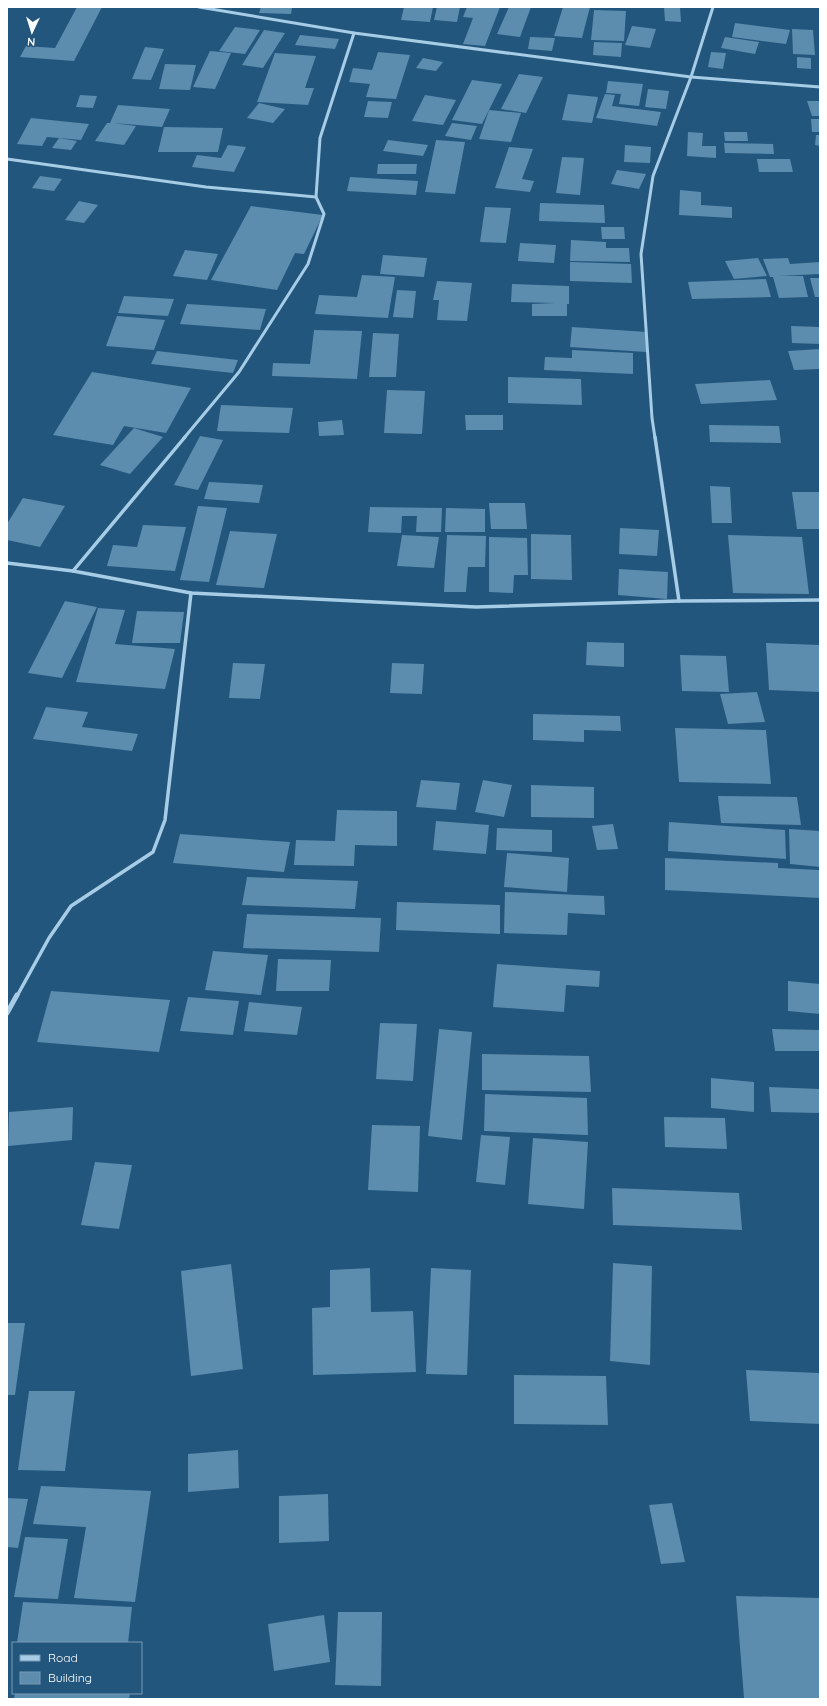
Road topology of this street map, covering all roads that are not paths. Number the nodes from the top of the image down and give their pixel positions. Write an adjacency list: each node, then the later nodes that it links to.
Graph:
1 (199, 7): 3 (street)
2 (713, 7): 4 (street)
3 (354, 33): 4 (street); 7 (street)
4 (691, 77): 5 (street); 12 (street)
5 (820, 87)
6 (7, 159): 7 (street)
7 (316, 198): 9 (street)
8 (7, 563): 9 (street)
9 (73, 571): 10 (street)
10 (191, 593): 12 (street); 13 (street)
11 (820, 600): 12 (street)
12 (679, 601)
13 (7, 1013)

